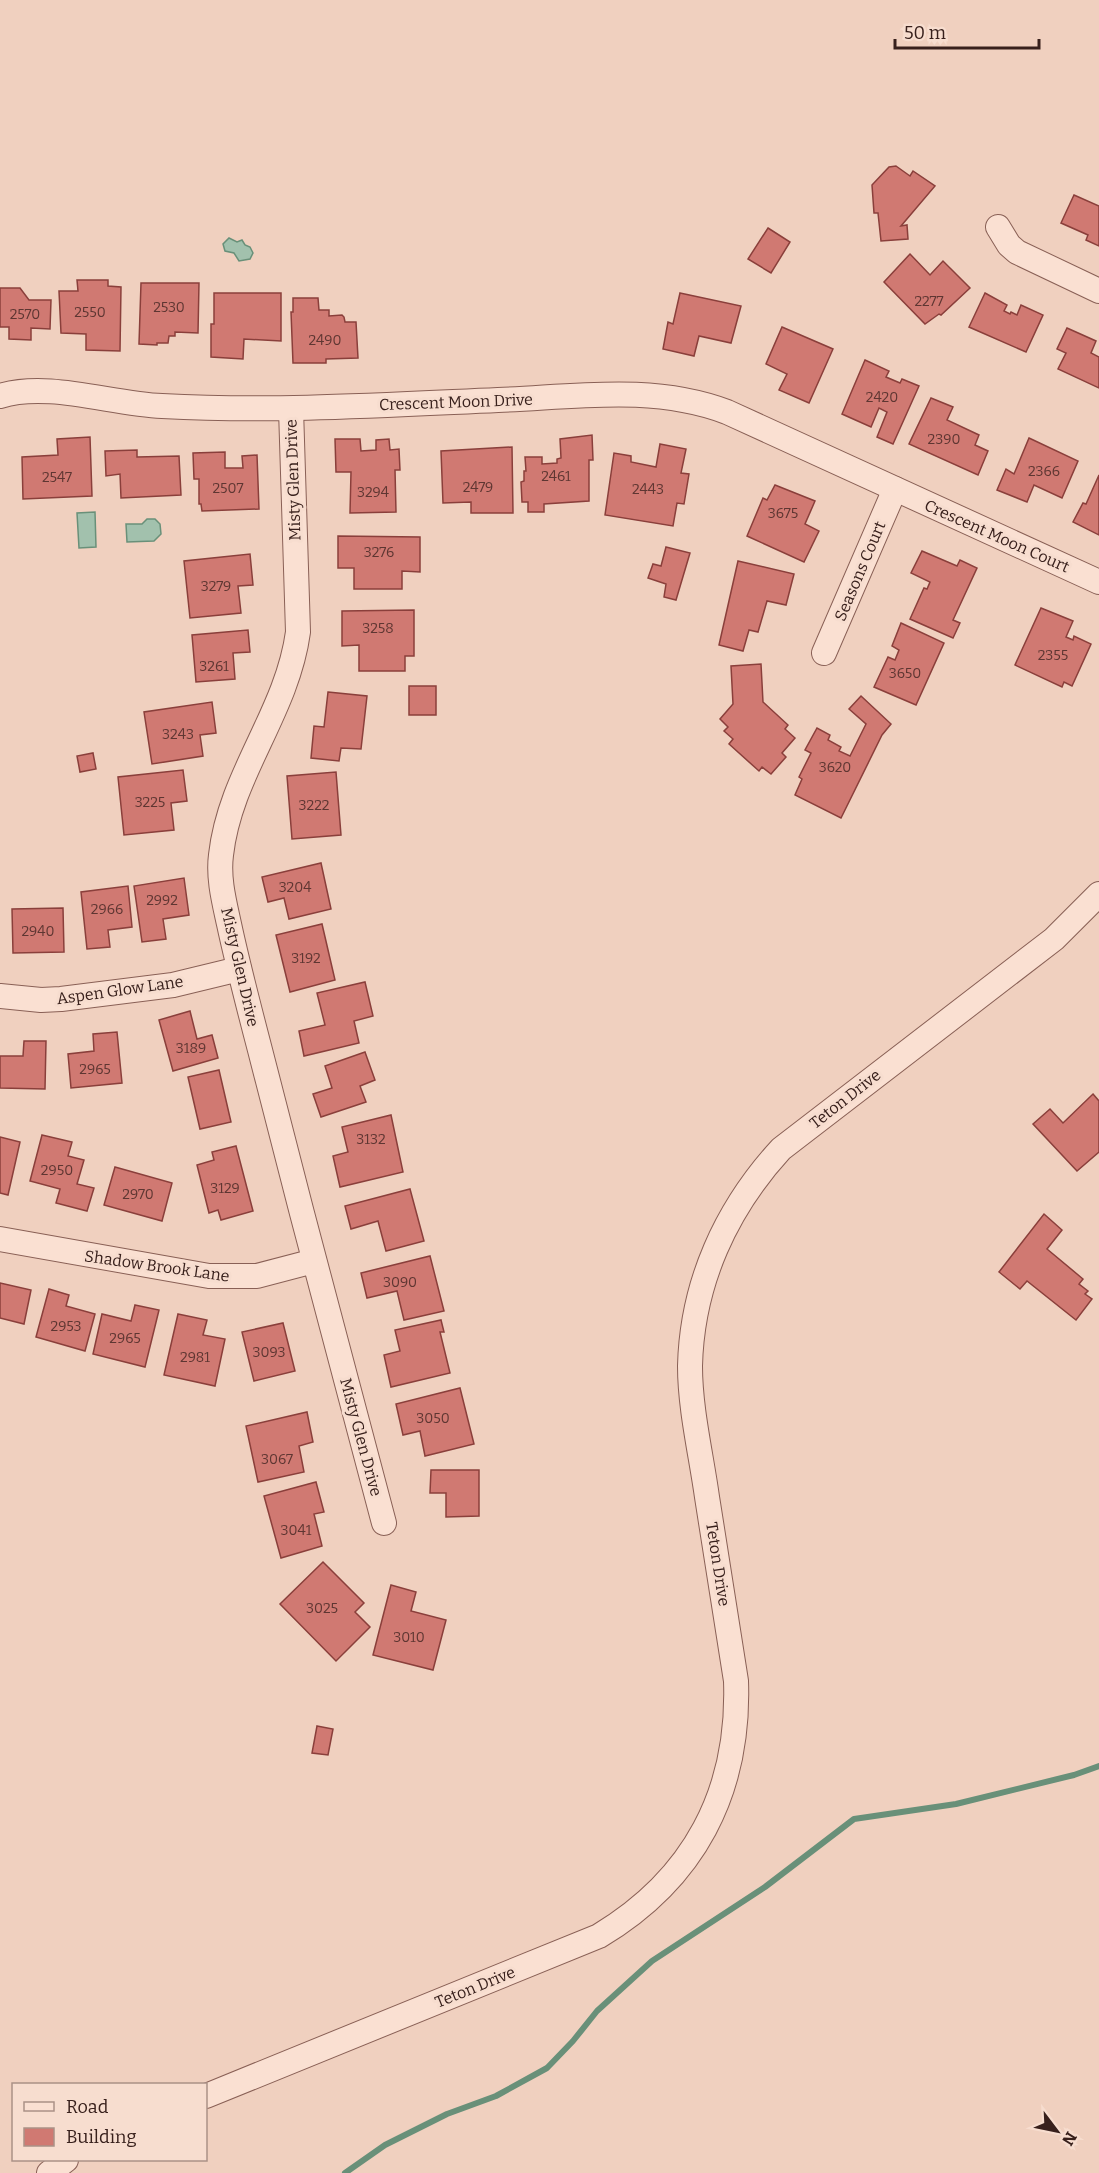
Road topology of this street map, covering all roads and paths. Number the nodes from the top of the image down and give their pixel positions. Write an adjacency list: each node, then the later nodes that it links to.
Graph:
1 (998, 227): 2 (street)
2 (1099, 291)
3 (0, 396): 4 (street, Crescent Moon Drive)
4 (291, 409): 5 (street, Crescent Moon Drive); 9 (street, Misty Glen Drive)
5 (895, 489): 6 (street, Crescent Moon Court); 7 (street, Seasons Court)
6 (1099, 582)
7 (825, 653)
8 (1099, 894): 14 (street, Teton Drive)
9 (239, 969): 10 (street, Aspen Glow Lane); 12 (street, Misty Glen Drive)
10 (0, 996)
11 (0, 1239): 12 (street, Shadow Brook Lane)
12 (314, 1261): 13 (street, Misty Glen Drive)
13 (384, 1523)
14 (207, 2096)
15 (65, 2161): 16 (street)
16 (49, 2173)

